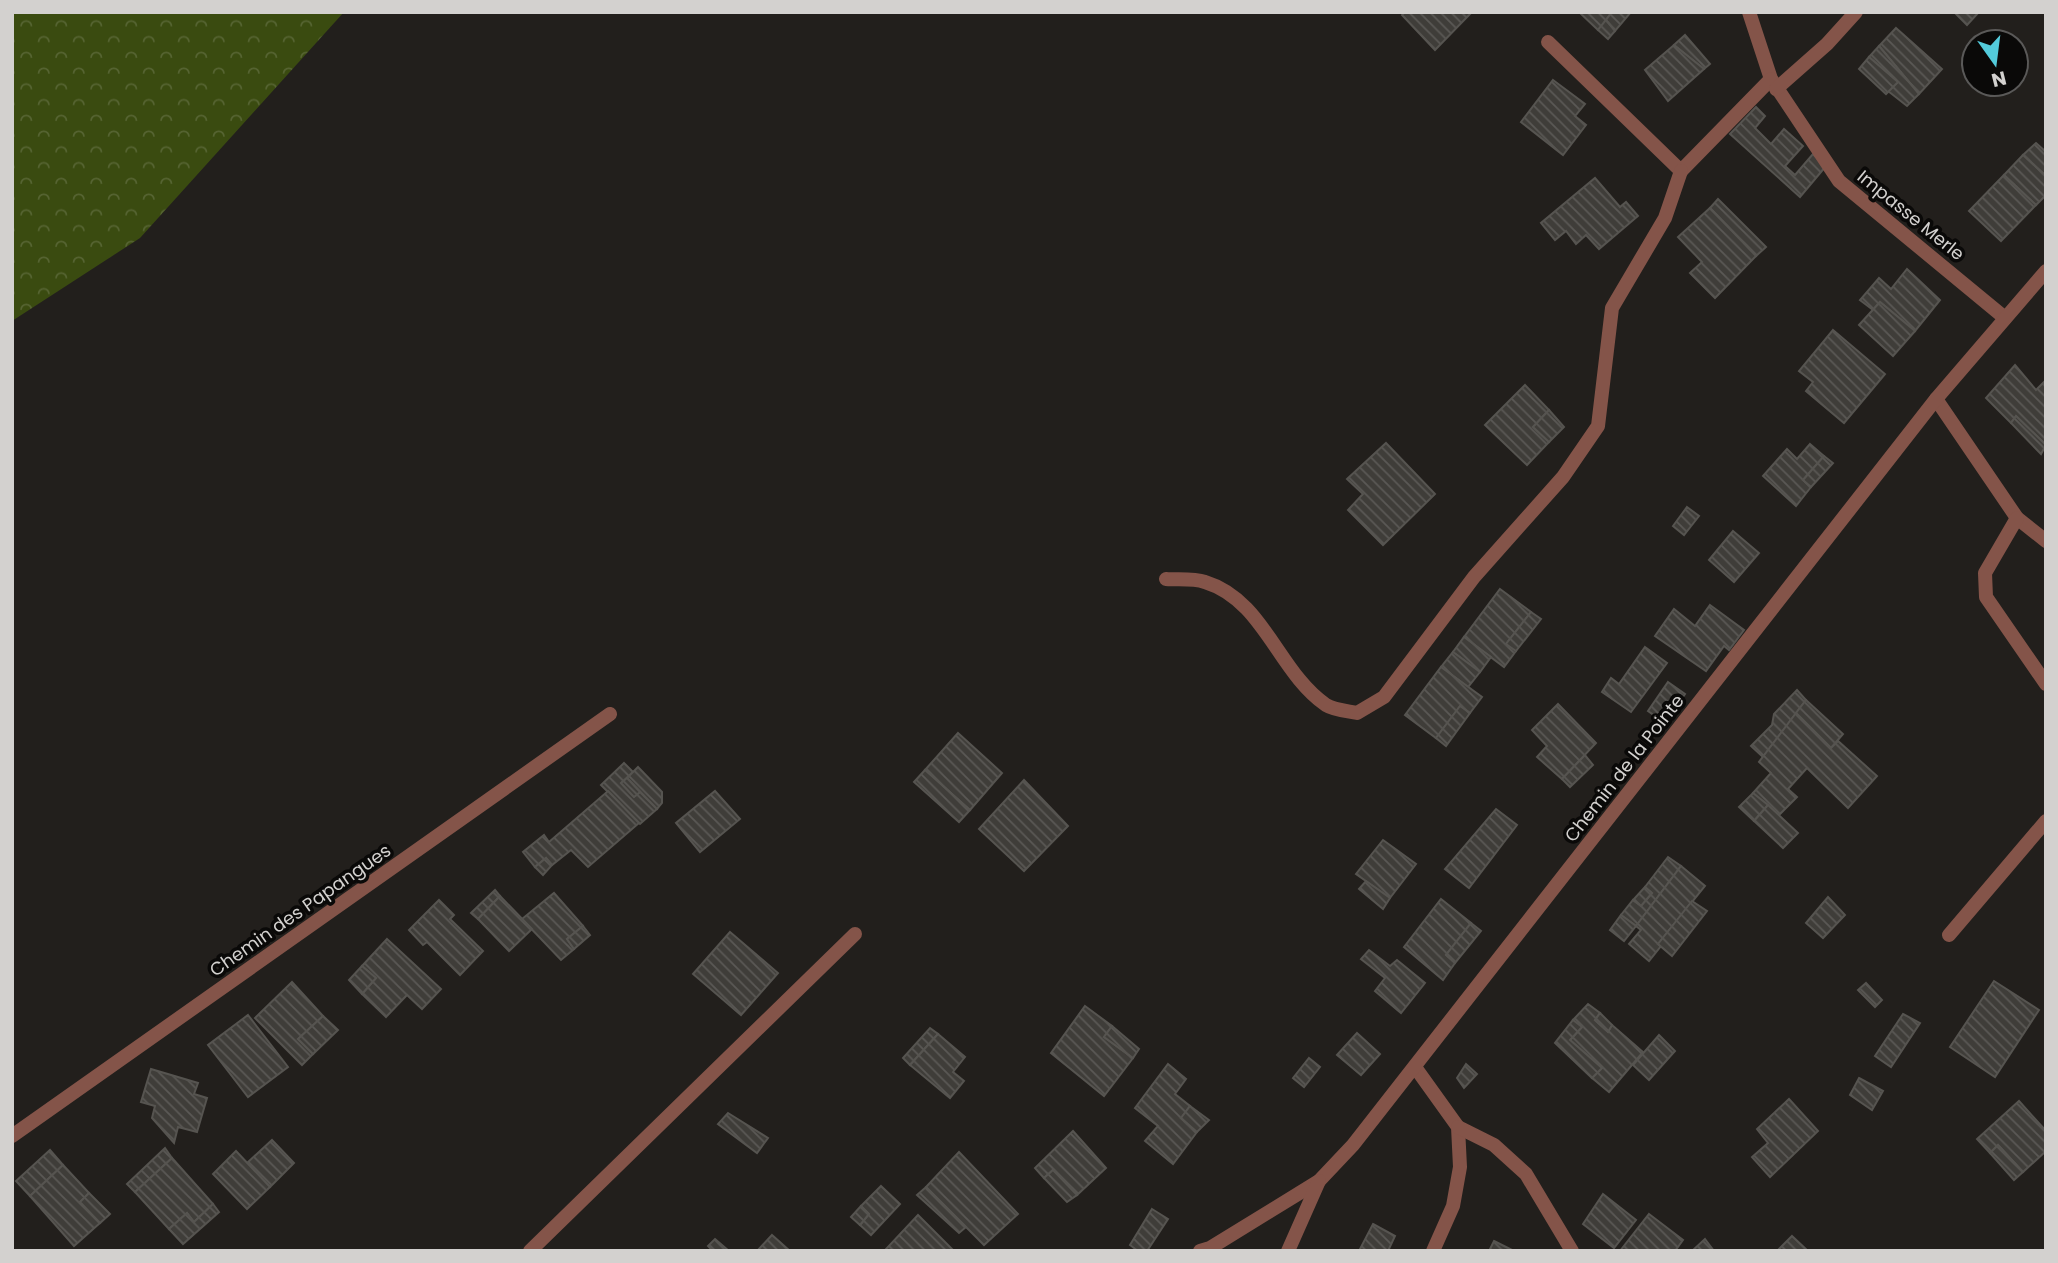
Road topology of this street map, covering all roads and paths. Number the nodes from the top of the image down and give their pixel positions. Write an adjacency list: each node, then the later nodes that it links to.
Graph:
1 (1856, 12): 4 (street)
2 (1749, 16): 4 (street, Impasse Merle)
3 (1548, 41): 5 (street)
4 (1774, 84): 5 (street); 7 (street, Impasse Merle)
5 (1681, 171): 11 (street)
6 (2046, 271): 7 (street, Chemin de la Pointe)
7 (2005, 317): 8 (street, Chemin de la Pointe)
8 (1936, 399): 9 (street); 17 (street, Chemin de la Pointe)
9 (2017, 517): 10 (street); 12 (street)
10 (2046, 541)
11 (1166, 579)
12 (2046, 684)
13 (610, 713): 19 (street, Chemin des Papangues)
14 (2046, 821): 16 (street)
15 (856, 933): 21 (street)
16 (1949, 934)
17 (1415, 1067): 18 (street); 20 (street, Chemin de la Pointe)
18 (1458, 1127): 24 (street); 25 (street)
19 (12, 1136)
20 (1319, 1181): 22 (street, Chemin de la Pointe); 23 (street)
21 (530, 1251)
22 (1199, 1251)
23 (1288, 1251)
24 (1433, 1251)
25 (1572, 1251)

